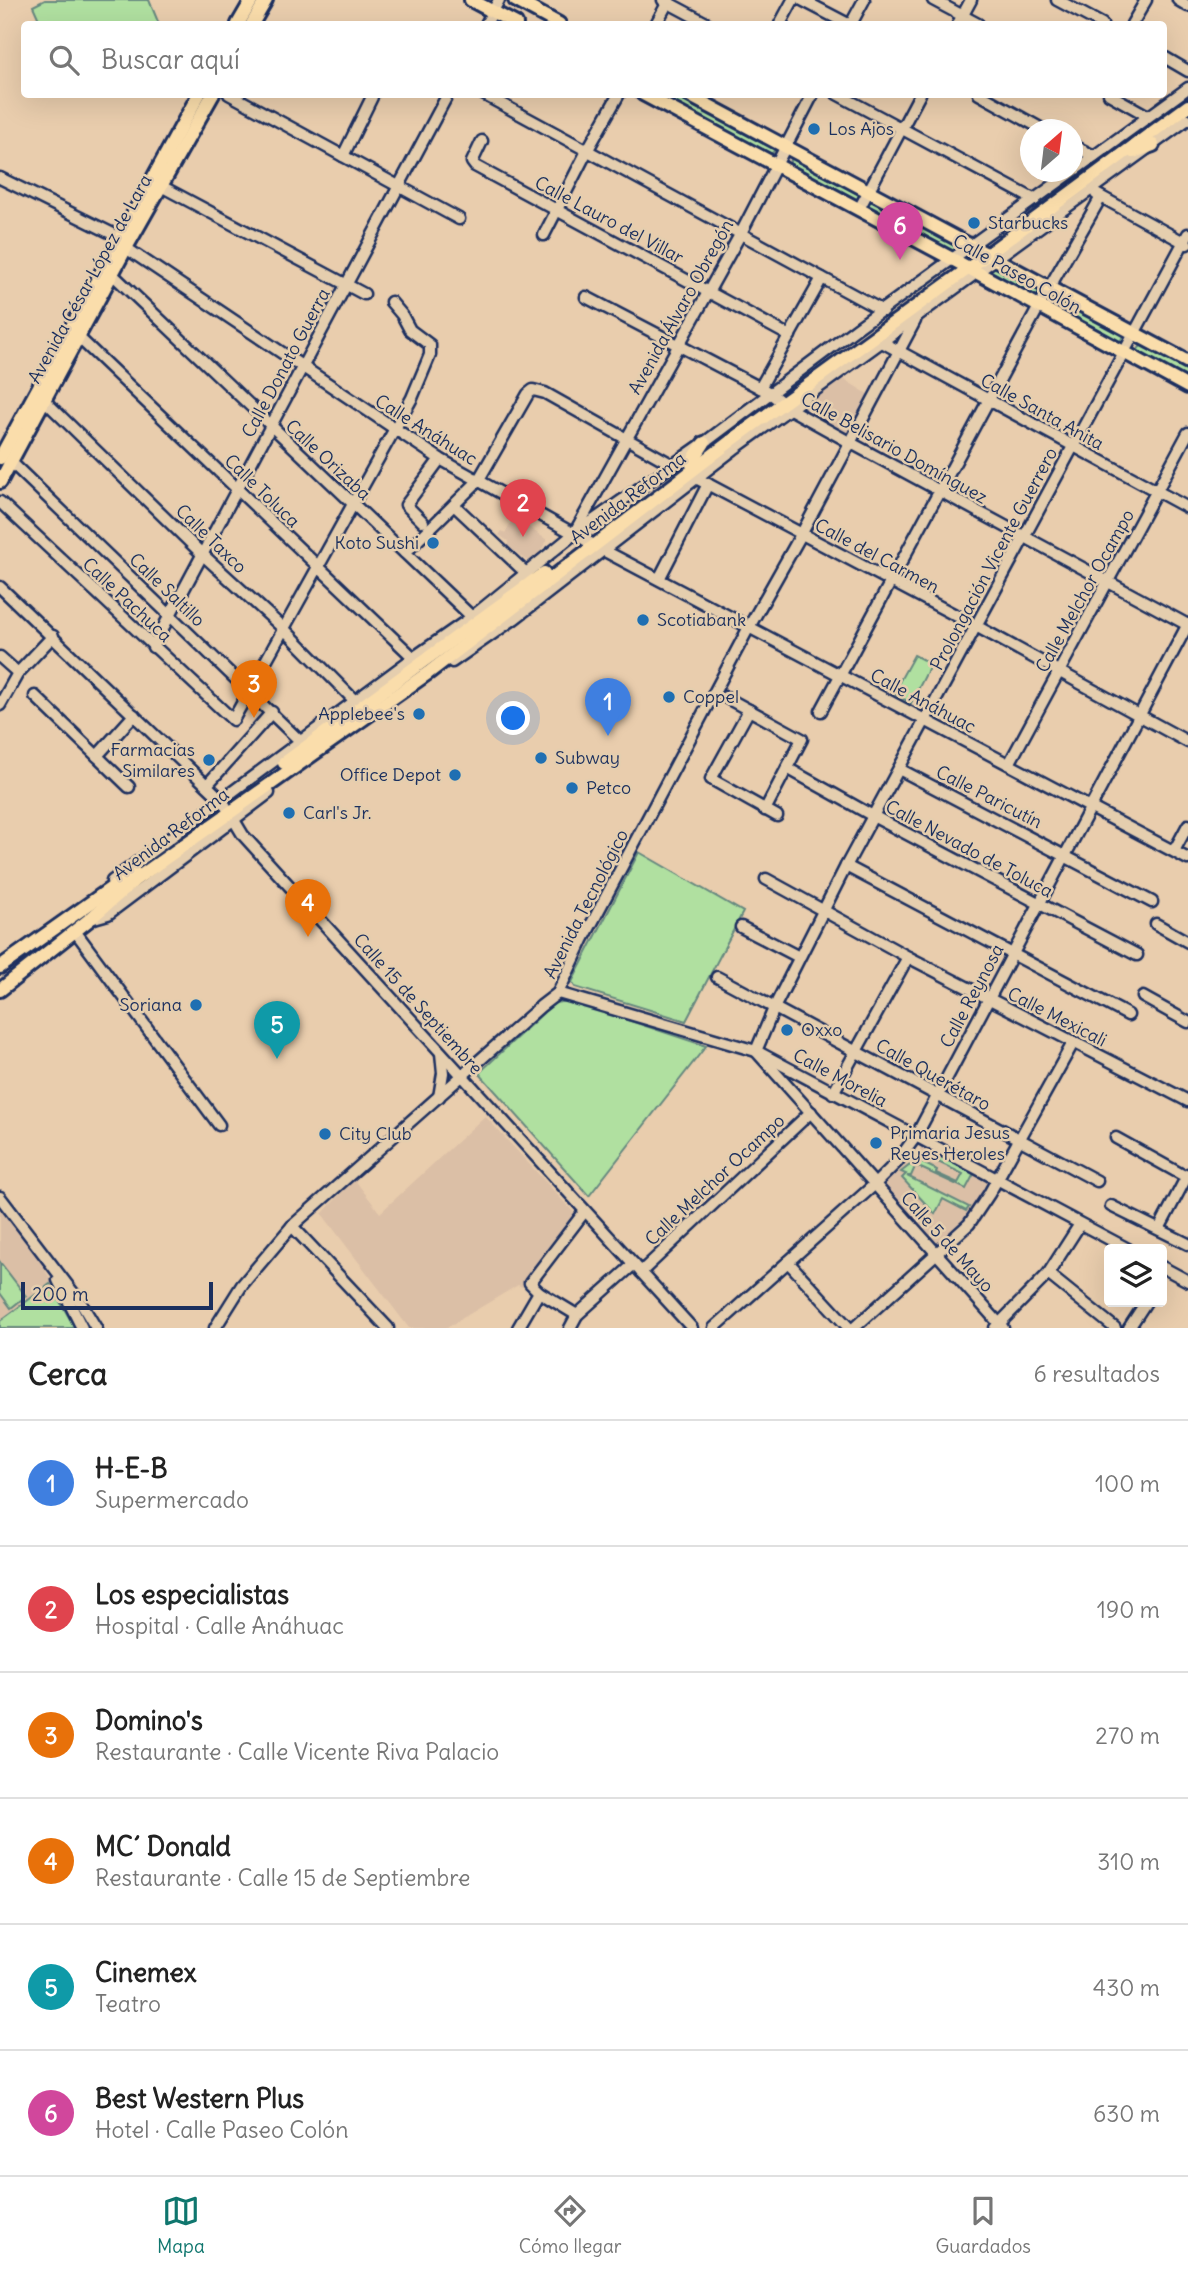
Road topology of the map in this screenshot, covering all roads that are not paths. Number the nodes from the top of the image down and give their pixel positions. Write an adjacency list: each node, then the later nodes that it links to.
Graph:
1 (252, 0): 17 (main road)
2 (266, 0): 18 (main road)
3 (471, 0): 14 (main road)
4 (515, 0): 20 (main road)
5 (793, 0): 23 (street)
6 (802, 0): 24 (street)
7 (864, 0): 25 (street)
8 (933, 0): 16 (street)
9 (971, 0): 16 (street)
10 (1056, 0): 26 (street)
11 (1146, 0): 27 (street)
12 (1178, 0): 15 (street)
13 (666, 1): 21 (street); 22 (street)
14 (496, 6): 19 (main road)
15 (1188, 6)
16 (960, 20)
17 (240, 21)
18 (254, 21)
19 (513, 21)
20 (554, 21)
21 (657, 21)
22 (703, 21)
23 (782, 21)
24 (844, 21)
25 (852, 21)
26 (1096, 21)
27 (1134, 21)
28 (1167, 59): 29 (street)
29 (1188, 71)
30 (1188, 88): 47 (street, Avenida Reforma)
31 (1188, 97): 74 (main road, Avenida Reforma)
32 (197, 98): 73 (main road, Avenida César López de Lara)
33 (211, 98): 62 (main road, Avenida César López de Lara)
34 (236, 98): 56 (street)
35 (372, 98): 56 (street)
36 (446, 98): 61 (street, Calle Donato Guerra)
37 (490, 98): 55 (street)
38 (618, 98): 55 (street)
39 (651, 98): 59 (main road, Calle Paseo Colón)
40 (695, 98): 53 (main road, Calle Paseo Colón)
41 (811, 98): 53 (street, Avenida Álvaro Obregón)
42 (845, 98): 50 (street)
43 (917, 98): 50 (street)
44 (986, 98): 48 (street)
45 (1116, 98): 47 (street)
46 (1188, 106): 58 (main road, Avenida Reforma)
47 (1148, 116): 57 (street, Avenida Reforma)
48 (1024, 119)
49 (1186, 123): 52 (street, Avenida Reforma)
50 (902, 127): 63 (street); 66 (street)
51 (482, 141): 68 (street, Calle Lauro del Villar)
52 (1153, 145): 58 (main road); 64 (street, Avenida Reforma)
53 (786, 146): 59 (street, Avenida Álvaro Obregón); 63 (main road, Calle Paseo Colón)
54 (1083, 150): 57 (street)
55 (587, 151): 68 (street); 70 (street)
56 (343, 156): 61 (street)
57 (1094, 156): 66 (street, Avenida Reforma)
58 (1120, 157): 74 (main road, Avenida Reforma)
59 (777, 165): 67 (main road, Calle Paseo Colón); 70 (street, Avenida Álvaro Obregón)
60 (0, 178): 73 (street, Calle Anáhuac)
61 (399, 185): 69 (street); 78 (street, Calle Donato Guerra)
62 (161, 186): 73 (main road, Avenida César López de Lara); 78 (street)
63 (869, 191): 67 (street); 74 (main road, Calle Paseo Colón)
64 (1089, 191): 65 (street); 74 (street, Avenida Reforma)
65 (1101, 197): 72 (street); 79 (street)
66 (1035, 200): 74 (street, Avenida Reforma)
67 (859, 209): 75 (main road, Calle Paseo Colón)
68 (557, 211): 71 (street); 80 (street, Calle Lauro del Villar)
69 (459, 219)
70 (741, 233): 77 (street); 80 (street, Avenida Álvaro Obregón)
71 (544, 235)
72 (1187, 240): 88 (street, Prolongación Vicente Guerrero)
73 (123, 242): 76 (main road, Avenida César López de Lara); 95 (street, Calle Anáhuac)
74 (983, 253): 75 (main road, Avenida Reforma); 79 (main road, Calle Paseo Colón)
75 (966, 266): 84 (main road, Calle Paseo Colón); 85 (street, Avenida Reforma); 86 (street, Avenida Reforma); 97 (main road, Avenida Reforma)
76 (108, 270): 87 (main road, Avenida César López de Lara); 100 (street, Calle Orizaba)
77 (822, 278): 85 (street); 89 (street)
78 (346, 284): 81 (street); 95 (street, Calle Donato Guerra)
79 (1049, 288): 84 (street); 88 (main road, Calle Paseo Colón)
80 (708, 291): 89 (street, Calle Lauro del Villar); 91 (street, Avenida Álvaro Obregón)
81 (365, 294)
82 (586, 297): 91 (street, Calle Belisario Domínguez)
83 (391, 302): 101 (street)
84 (1039, 307): 93 (main road, Calle Paseo Colón); 99 (street)
85 (883, 311): 97 (street, Avenida Reforma)
86 (917, 317): 90 (street, Avenida Reforma); 92 (street, Avenida Tecnológico)
87 (74, 333): 98 (main road, Avenida César López de Lara); 108 (main road, Avenida César López de Lara); 114 (street, Calle Toluca)
88 (1134, 334): 93 (street, Prolongación Vicente Guerrero); 94 (main road, Calle Paseo Colón)
89 (790, 336): 97 (street)
90 (882, 342): 92 (street, Calle Santa Anita); 97 (street, Avenida Reforma)
91 (678, 345): 97 (street, Calle Belisario Domínguez); 103 (street, Avenida Álvaro Obregón)
92 (899, 350): 99 (street, Calle Santa Anita); 105 (street, Avenida Tecnológico)
93 (1123, 353): 96 (main road, Calle Paseo Colón); 106 (street, Prolongación Vicente Guerrero)
94 (1188, 362)
95 (301, 366): 100 (street, Calle Donato Guerra); 101 (street, Calle Anáhuac)
96 (1188, 387)
97 (776, 398): 104 (street, Avenida Reforma); 105 (street, Calle Belisario Domínguez); 107 (street, Avenida Reforma); 111 (main road, Avenida Reforma)
98 (44, 400): 108 (main road, Avenida César López de Lara); 127 (street, Calle Taxco)
99 (989, 400): 106 (street, Calle Santa Anita); 115 (street)
100 (270, 427): 114 (street, Calle Donato Guerra); 118 (street, Calle Orizaba)
101 (393, 429): 109 (street, Calle Anáhuac); 118 (street)
102 (1188, 433): 116 (street, Calle Melchor Ocampo)
103 (627, 438): 110 (street); 112 (street); 123 (street, Avenida Álvaro Obregón)
104 (704, 443): 110 (street, Avenida Reforma); 111 (main road)
105 (851, 443): 115 (street, Calle Belisario Domínguez); 122 (street, Avenida Tecnológico)
106 (1073, 447): 116 (street, Calle Santa Anita); 124 (street, Prolongación Vicente Guerrero)
107 (734, 449): 111 (main road)
108 (4, 455): 113 (main road, Avenida César López de Lara); 135 (street, Calle Saltillo)
109 (440, 460): 112 (street, Calle Anáhuac); 121 (street)
110 (673, 465): 123 (street, Avenida Reforma)
111 (699, 473): 122 (street, Calle del Carmen); 125 (main road, Avenida Reforma); 130 (street)
112 (478, 481): 119 (street); 123 (street, Calle Anáhuac)
113 (0, 482)
114 (237, 489): 127 (street, Calle Donato Guerra); 128 (street, Calle Toluca)
115 (940, 491): 124 (street, Calle Belisario Domínguez); 131 (street)
116 (1157, 491): 120 (street, Calle Santa Anita); 132 (street, Calle Melchor Ocampo)
117 (0, 502): 142 (street, Calle Pachuca)
118 (352, 504): 126 (street, Calle Orizaba); 128 (street)
119 (454, 505): 126 (street); 129 (street)
120 (1188, 508)
121 (423, 522)
122 (802, 533): 131 (street, Calle del Carmen); 138 (street, Avenida Tecnológico)
123 (574, 534): 125 (street, Calle Anáhuac); 129 (street, Avenida Reforma)
124 (1023, 537): 132 (street, Calle Belisario Domínguez); 139 (street, Prolongación Vicente Guerrero)
125 (595, 545): 130 (street, Calle Anáhuac); 134 (main road, Avenida Reforma); 144 (main road, Avenida Reforma)
126 (405, 553): 136 (street, Calle Orizaba)
127 (202, 554): 135 (street, Calle Donato Guerra); 140 (street, Calle Taxco)
128 (318, 567): 140 (street); 144 (street, Calle Toluca)
129 (527, 574): 136 (street, Avenida Reforma)
130 (659, 579): 138 (street, Calle Anáhuac)
131 (891, 581): 139 (street, Calle del Carmen); 147 (street)
132 (1108, 583): 137 (street, Calle Belisario Domínguez); 145 (street, Calle Melchor Ocampo)
133 (0, 587): 141 (street, Calle 15 de Septiembre)
134 (493, 611): 136 (main road); 144 (main road, Avenida Reforma)
135 (169, 614): 142 (street, Calle Donato Guerra); 148 (street, Calle Saltillo)
136 (472, 617): 144 (street, Avenida Reforma)
137 (1188, 625): 157 (street, Calle Reynosa)
138 (749, 626): 147 (street, Calle Anáhuac); 192 (street, Avenida Tecnológico)
139 (976, 626): 145 (street, Calle del Carmen); 158 (street, Prolongación Vicente Guerrero)
140 (285, 630): 148 (street); 151 (street, Calle Taxco)
141 (53, 636): 146 (street); 156 (street, Calle 15 de Septiembre)
142 (153, 647): 148 (street, Calle Pachuca)
143 (0, 657): 146 (street)
144 (423, 668): 151 (street, Avenida Reforma); 168 (main road, Avenida Reforma)
145 (1059, 672): 157 (street, Calle del Carmen); 162 (street, Calle Melchor Ocampo)
146 (18, 673): 152 (street)
147 (840, 675): 154 (street); 158 (street, Calle Anáhuac)
148 (250, 691): 155 (street, Calle Saltillo)
149 (35, 696): 161 (street)
150 (725, 697): 153 (street)
151 (355, 701): 159 (street, Avenida Reforma)
152 (0, 705)
153 (749, 710): 163 (street); 169 (street)
154 (821, 711)
155 (272, 712): 159 (street, Calle Saltillo); 165 (street)
156 (134, 715): 161 (street); 165 (street, Calle 15 de Septiembre)
157 (1139, 715): 160 (street, Calle del Carmen); 167 (street, Calle Reynosa)
158 (926, 719): 162 (street, Calle Anáhuac); 164 (street, Prolongación Vicente Guerrero)
159 (300, 741): 168 (street, Avenida Reforma)
160 (1188, 742)
161 (97, 756): 166 (street)
162 (1009, 764): 167 (street, Calle Anáhuac)
163 (787, 768): 169 (street); 171 (street, Calle Nevado de Toluca)
164 (899, 769): 171 (street, Prolongación Vicente Guerrero); 174 (street, Calle Paricutín)
165 (207, 785): 168 (street, Calle 15 de Septiembre)
166 (129, 787)
167 (1090, 807): 173 (street, Calle Anáhuac); 174 (street, Calle Reynosa)
168 (227, 809): 183 (main road, Avenida Reforma); 189 (main road, Avenida Reforma); 201 (street, Calle 15 de Septiembre)
169 (765, 810): 170 (street)
170 (777, 816)
171 (873, 816): 176 (street, Prolongación Vicente Guerrero); 179 (street, Calle Nevado de Toluca)
172 (1188, 825): 173 (street)
173 (1174, 851): 175 (street, Calle Anáhuac)
174 (1065, 854): 178 (street, Calle Paricutín); 179 (street, Calle Reynosa)
175 (1188, 859)
176 (846, 866): 180 (street, Prolongación Vicente Guerrero); 185 (street)
177 (765, 879): 180 (street, Calle Mexicali)
178 (1152, 902)
179 (1040, 904): 185 (street, Calle Reynosa); 186 (street, Calle Nevado de Toluca)
180 (823, 911): 187 (street, Prolongación Vicente Guerrero); 188 (street, Calle Mexicali)
181 (1156, 924): 184 (street)
182 (740, 927): 187 (street)
183 (75, 931): 191 (main road, Avenida Reforma); 208 (street)
184 (1188, 942)
185 (1012, 954): 194 (street, Calle Reynosa); 196 (street)
186 (1137, 955)
187 (799, 957): 195 (street, Prolongación Vicente Guerrero)
188 (908, 957): 194 (street, Calle Mexicali); 200 (street)
189 (1, 963)
190 (717, 976): 195 (street, Calle Querétaro)
191 (0, 989)
192 (558, 993): 199 (street, Calle Morelia); 202 (street, Avenida Tecnológico)
193 (1143, 997): 197 (street)
194 (988, 999): 198 (street, Calle Mexicali); 204 (street, Calle Reynosa)
195 (775, 1006): 199 (street, Prolongación Vicente Guerrero); 200 (street, Calle Querétaro)
196 (1128, 1014)
197 (1188, 1022)
198 (1073, 1043): 206 (street, Calle Mexicali); 211 (street)
199 (756, 1051): 203 (street, Calle Morelia); 207 (street, Calle 5 de Mayo)
200 (856, 1051): 203 (street); 204 (street, Calle Querétaro)
201 (441, 1052): 202 (street, Calle 15 de Septiembre); 205 (street)
202 (463, 1076): 205 (street, Avenida Tecnológico); 218 (street, Calle 15 de Septiembre)
203 (833, 1093): 209 (street, Calle Morelia)
204 (938, 1096): 209 (street, Calle Reynosa); 211 (street, Calle Querétaro)
205 (439, 1097): 220 (street, Avenida Tecnológico)
206 (1188, 1101)
207 (811, 1112): 215 (street, Calle 5 de Mayo); 227 (street, Calle Melchor Ocampo)
208 (219, 1125)
209 (916, 1136): 213 (street, Calle Morelia); 215 (street, Calle Reynosa)
210 (1116, 1138): 212 (street)
211 (1019, 1140): 213 (street); 214 (street, Calle Querétaro)
212 (1187, 1176): 221 (street)
213 (996, 1179): 219 (street, Calle Morelia); 224 (street)
214 (1097, 1181)
215 (874, 1185): 224 (street, Calle 5 de Mayo); 225 (street, Calle Reynosa)
216 (0, 1197): 226 (street)
217 (1111, 1206): 221 (street)
218 (585, 1211): 227 (street, Calle 15 de Septiembre); 231 (street)
219 (1080, 1224): 222 (street, Calle Morelia); 229 (street)
220 (292, 1226): 237 (street, Avenida Tecnológico); 238 (street)
221 (1159, 1229): 223 (street)
222 (1118, 1244)
223 (1188, 1244)
224 (936, 1254): 234 (street, Calle 5 de Mayo); 243 (street)
225 (788, 1262): 242 (street, Calle Reynosa); 243 (street)
226 (52, 1267): 235 (street); 236 (street)
227 (637, 1268): 233 (street, Calle Melchor Ocampo); 241 (street, Calle 15 de Septiembre)
228 (1167, 1272): 230 (street)
229 (1048, 1274): 234 (street); 244 (street)
230 (1188, 1281)
231 (539, 1292): 233 (street); 239 (street)
232 (1143, 1307): 245 (street)
233 (577, 1315): 240 (street, Calle Melchor Ocampo)
234 (999, 1327)
235 (82, 1328)
236 (96, 1328)
237 (215, 1328)
238 (388, 1328)
239 (518, 1328)
240 (569, 1328)
241 (692, 1328)
242 (714, 1328)
243 (851, 1328)
244 (1115, 1328)
245 (1129, 1328)

